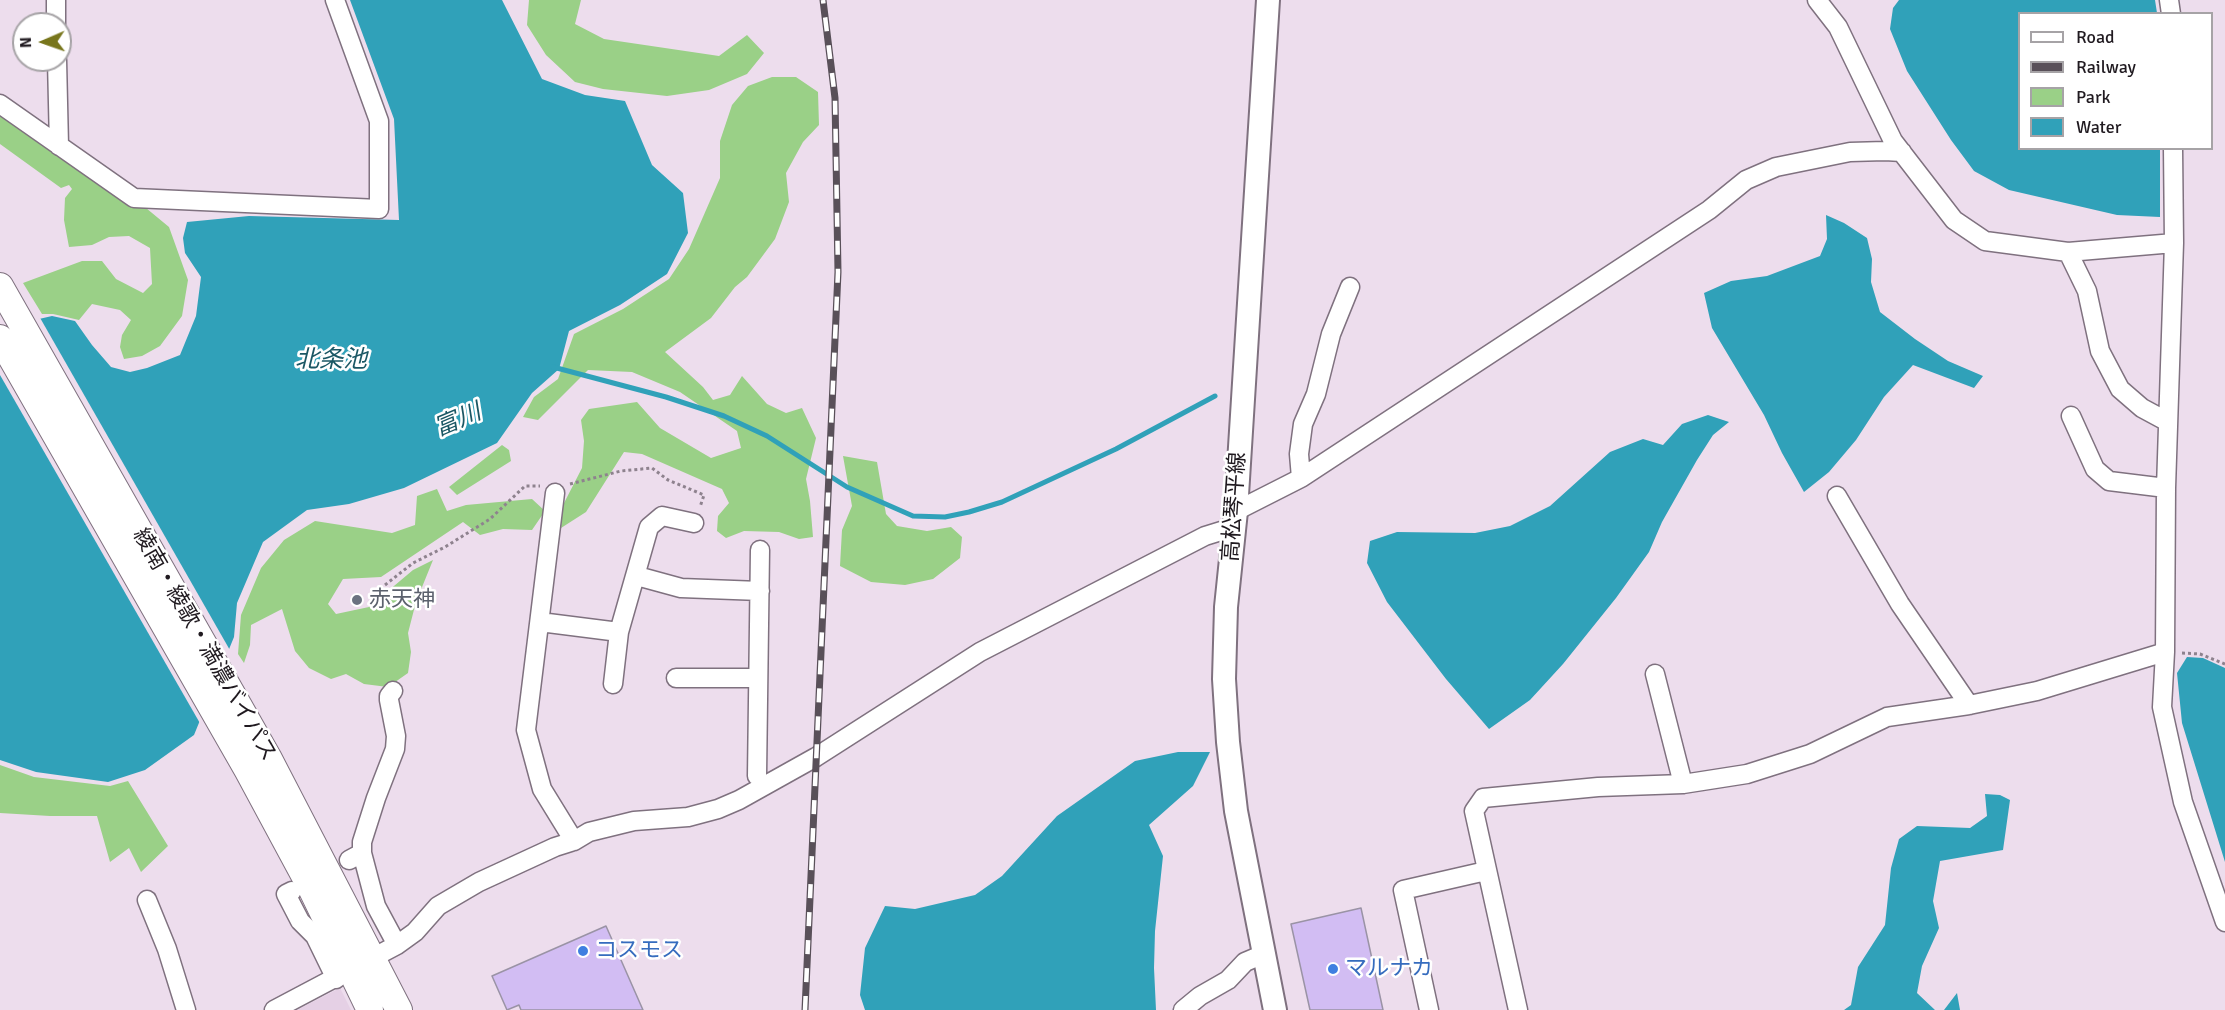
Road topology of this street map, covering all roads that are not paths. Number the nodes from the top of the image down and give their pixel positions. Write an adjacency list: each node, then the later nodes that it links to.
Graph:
1 (335, 0): 6 (street)
2 (1268, 0): 20 (main road, 高松琴平線)
3 (1817, 0): 8 (street)
4 (57, 72): 6 (street)
5 (0, 104): 6 (street)
6 (59, 146)
7 (2173, 150): 9 (street)
8 (1902, 152): 10 (street); 16 (street)
9 (2174, 243): 10 (street); 15 (street)
10 (2068, 252): 15 (street)
11 (0, 286): 34 (highway, 綾南・綾歌・満濃バイパス)
12 (1350, 287): 16 (street)
13 (0, 338): 34 (highway, 綾南・綾歌・満濃バイパス)
14 (2071, 416): 17 (street)
15 (2168, 422): 17 (street)
16 (1301, 478): 20 (street)
17 (2166, 488): 27 (street)
18 (555, 493): 25 (street)
19 (1837, 496): 33 (street)
20 (1235, 519): 37 (street); 43 (main road, 高松琴平線)
21 (694, 523): 23 (street)
22 (760, 550): 24 (street)
23 (637, 576): 24 (street); 26 (street)
24 (759, 591): 30 (street)
25 (540, 622): 26 (street); 37 (street)
26 (619, 632): 31 (street)
27 (2165, 652): 33 (street); 41 (street)
28 (1655, 674): 36 (street)
29 (676, 678): 30 (street)
30 (758, 678): 35 (street)
31 (613, 684)
32 (393, 691): 42 (street)
33 (1969, 705): 36 (street)
34 (258, 765): 44 (highway, 綾南・綾歌・満濃バイパス)
35 (756, 776)
36 (1683, 784): 38 (street)
37 (574, 841): 42 (street)
38 (1486, 871): 51 (street); 52 (street)
39 (292, 891): 44 (street)
40 (147, 900): 45 (street)
41 (2225, 922)
42 (397, 945): 44 (street)
43 (1264, 954): 49 (street); 50 (main road, 高松琴平線)
44 (353, 969): 46 (street); 47 (highway, 綾南・綾歌・満濃バイパス); 48 (highway, 綾南・綾歌・満濃バイパス)
45 (186, 1010)
46 (274, 1010)
47 (370, 1010)
48 (399, 1010)
49 (1183, 1010)
50 (1275, 1010)
51 (1429, 1010)
52 (1518, 1010)

